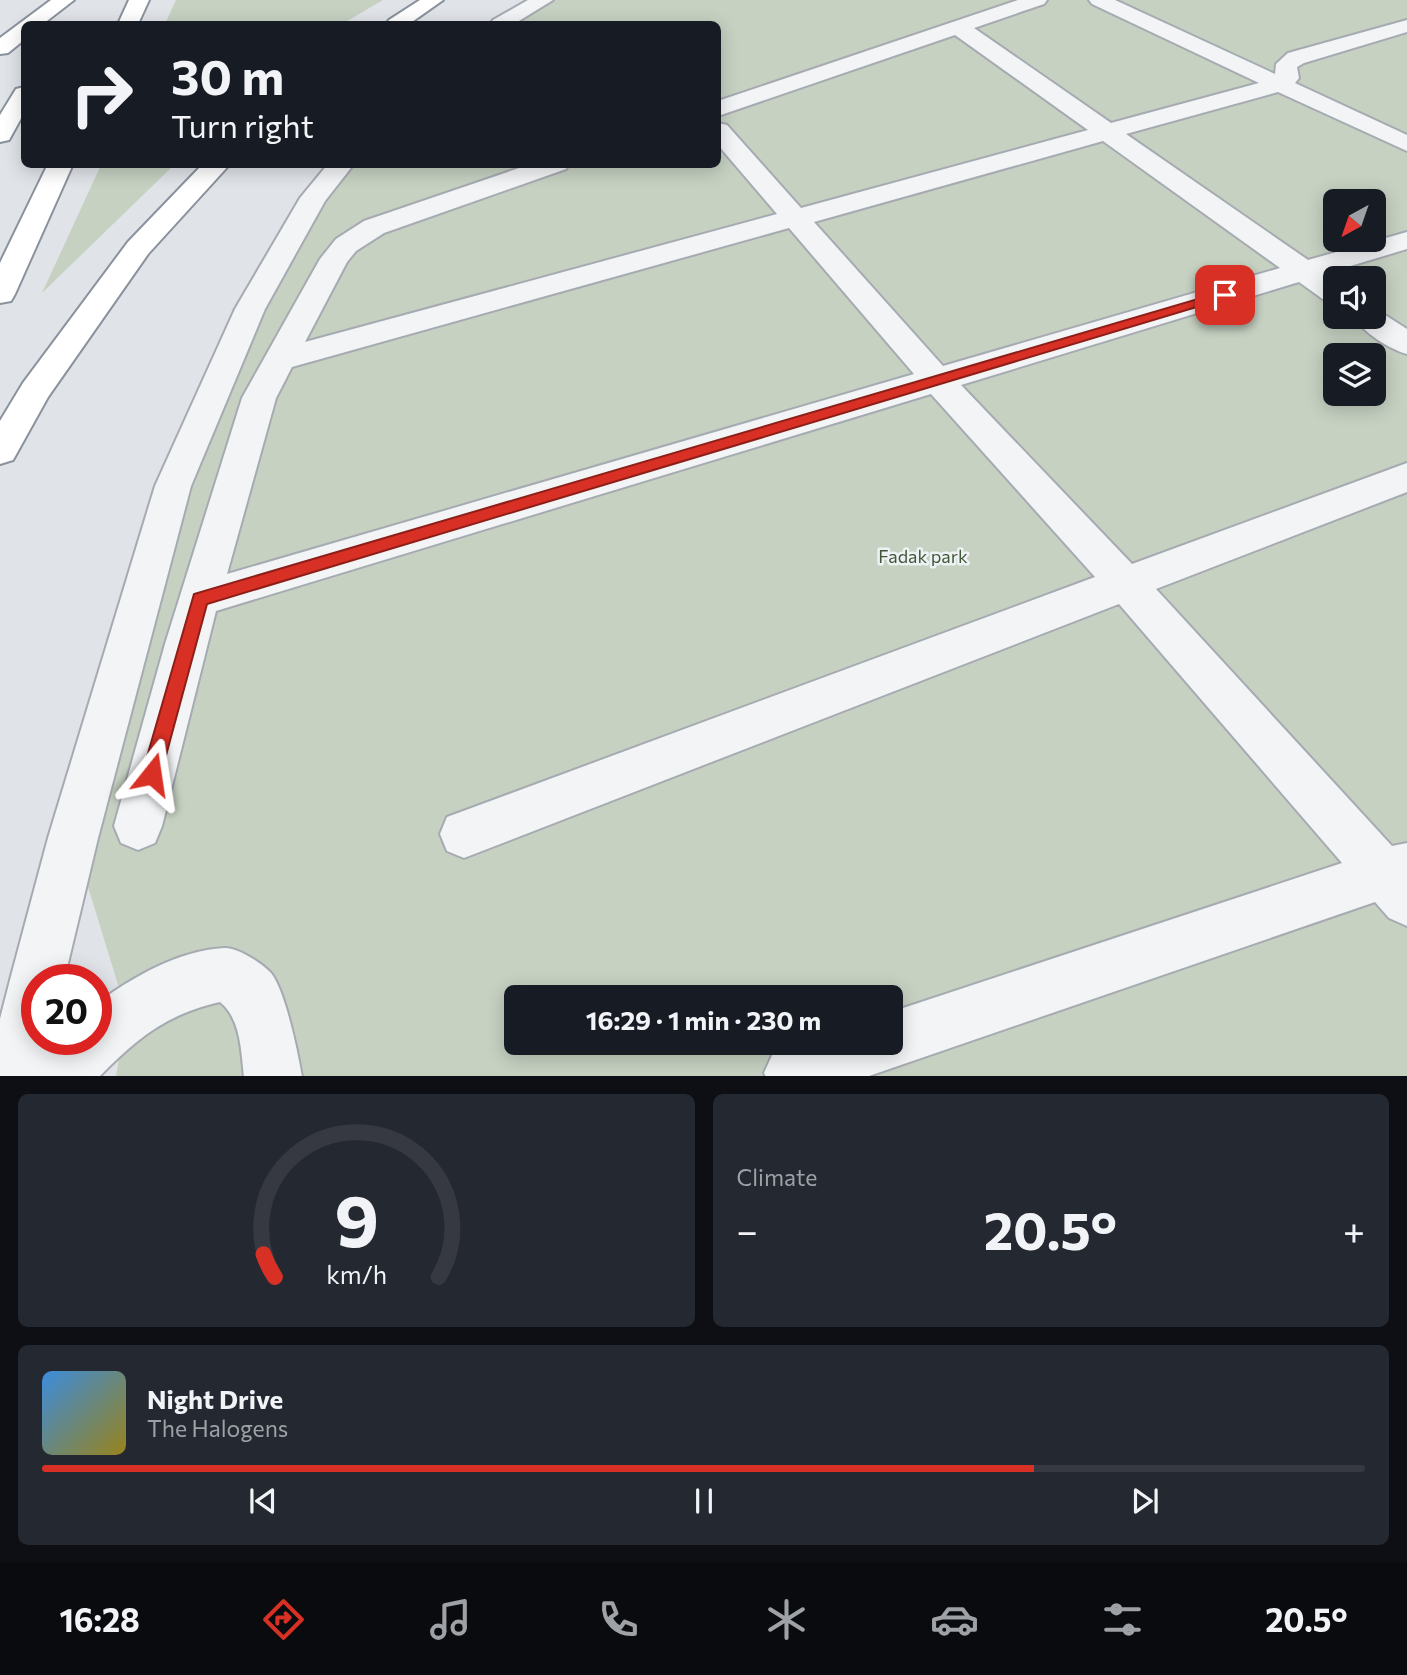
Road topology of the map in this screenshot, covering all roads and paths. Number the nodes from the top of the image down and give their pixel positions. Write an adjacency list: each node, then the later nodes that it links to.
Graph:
1 (64, 0): 8 (highway)
2 (80, 0): 9 (highway)
3 (139, 0): 10 (highway)
4 (432, 0): 11 (highway)
5 (543, 0): 12 (street)
6 (1037, 0): 14 (street)
7 (1099, 0): 17 (street)
8 (35, 21)
9 (68, 21)
10 (129, 21)
11 (400, 21)
12 (505, 21)
13 (1407, 26): 17 (street)
14 (958, 27): 19 (street); 20 (street)
15 (21, 32): 16 (highway)
16 (0, 48)
17 (1278, 85): 20 (street); 23 (street)
18 (21, 99): 22 (highway)
19 (721, 109)
20 (1107, 132): 28 (street); 30 (street)
21 (721, 133): 28 (street)
22 (0, 135)
23 (1407, 144)
24 (59, 168): 32 (highway)
25 (214, 168): 37 (highway)
26 (339, 168): 44 (street)
27 (545, 168): 35 (street)
28 (797, 217): 35 (street); 36 (street)
29 (1407, 240): 30 (street)
30 (1304, 271): 31 (street); 36 (street)
31 (1323, 284)
32 (0, 294)
33 (1386, 329): 34 (street)
34 (1407, 344)
35 (279, 360): 40 (street)
36 (937, 380): 39 (street); 40 (street)
37 (0, 451)
38 (1407, 477): 39 (street)
39 (1125, 583): 42 (street); 43 (street)
40 (200, 599): 41 (street)
41 (138, 826)
42 (464, 834)
43 (1399, 880): 45 (street)
44 (41, 964)
45 (903, 1036)
46 (21, 1044): 49 (street)
47 (846, 1055): 48 (street)
48 (793, 1073)
49 (13, 1076)
50 (59, 1076): 51 (street)
51 (272, 1076)

